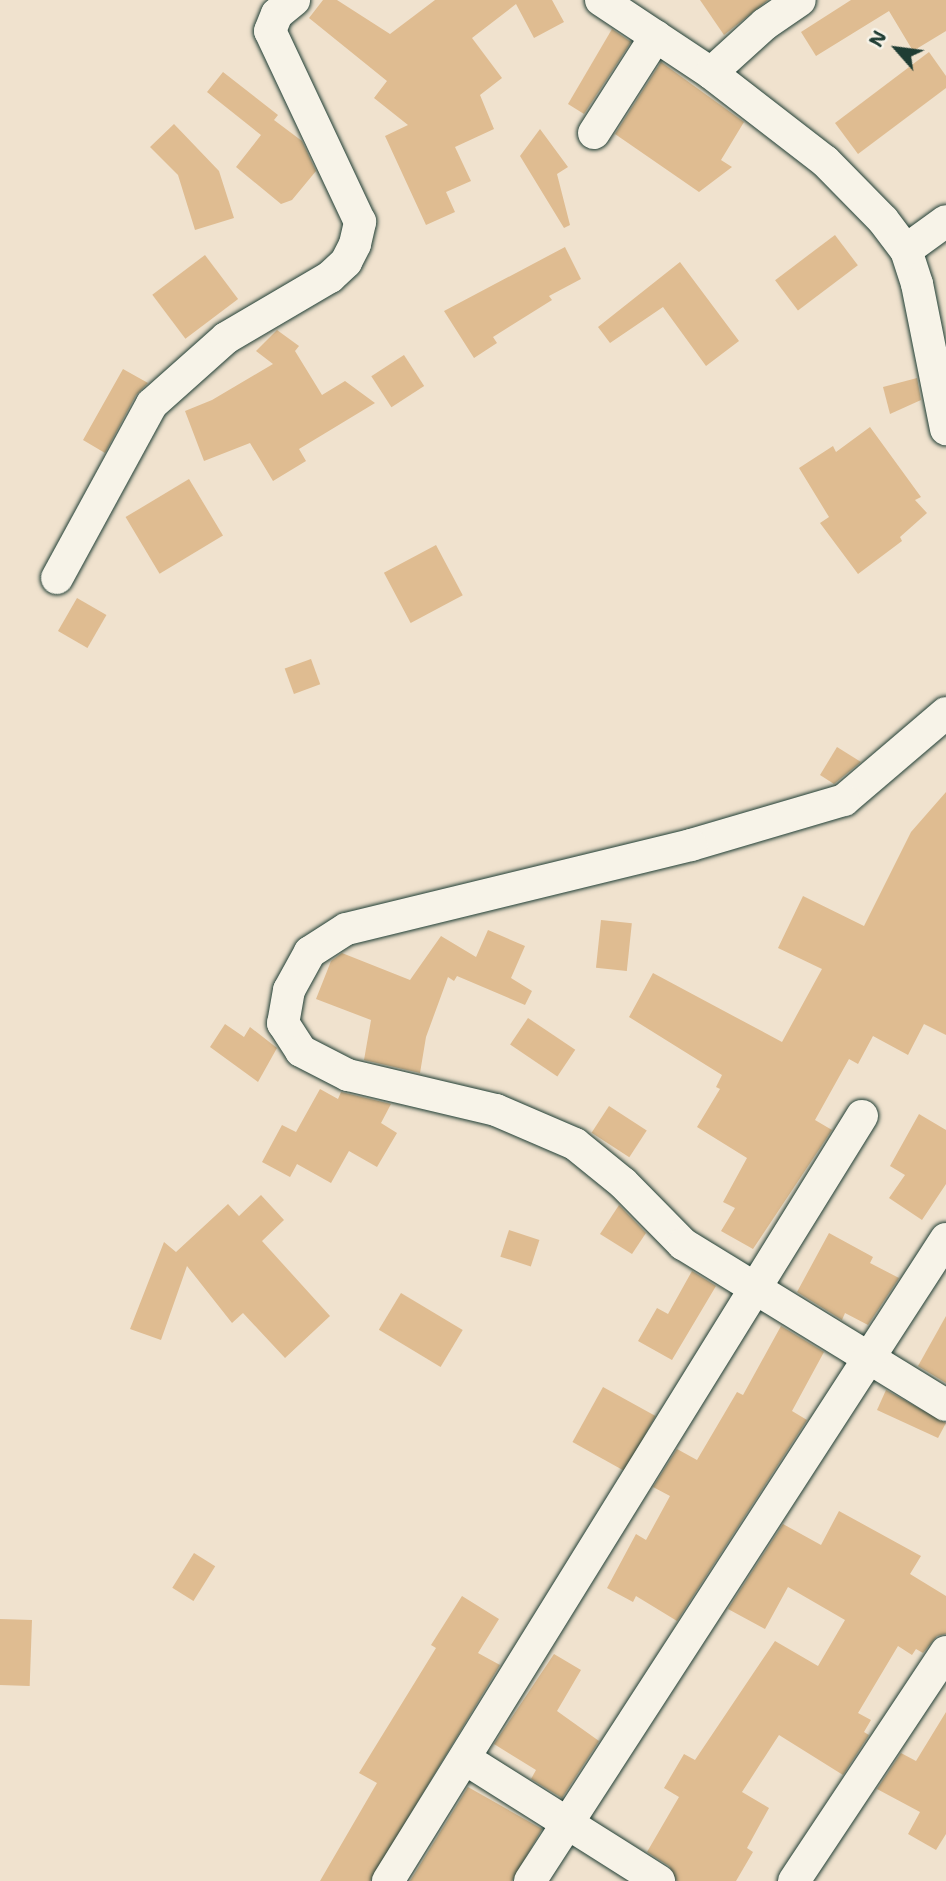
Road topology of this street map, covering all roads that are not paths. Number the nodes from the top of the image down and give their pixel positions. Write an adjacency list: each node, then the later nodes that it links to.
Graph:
1 (294, 0): 10 (street)
2 (601, 0): 4 (street)
3 (800, 0): 5 (street)
4 (656, 36): 5 (street); 6 (street)
5 (711, 73): 8 (street)
6 (594, 133)
7 (946, 221): 8 (street)
8 (906, 250): 9 (street)
9 (946, 429)
10 (57, 578)
11 (946, 713): 14 (street)
12 (862, 1116): 14 (street)
13 (946, 1240): 15 (street)
14 (755, 1290): 15 (street); 18 (street)
15 (869, 1358): 16 (street); 19 (street)
16 (946, 1405)
17 (946, 1652): 23 (street)
18 (467, 1760): 19 (street); 20 (street)
19 (570, 1821): 21 (street); 22 (street)
20 (388, 1881)
21 (530, 1881)
22 (659, 1881)
23 (794, 1881)

